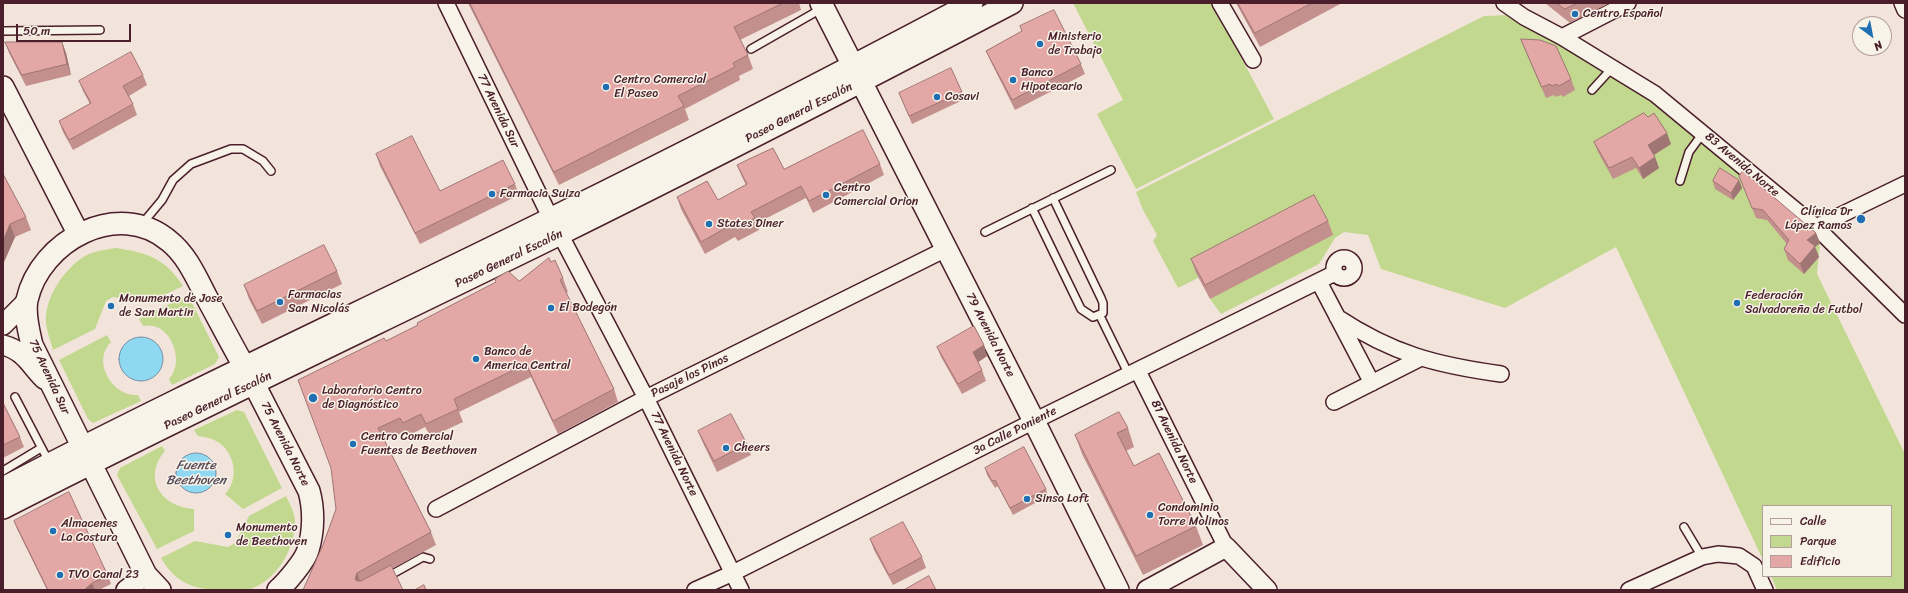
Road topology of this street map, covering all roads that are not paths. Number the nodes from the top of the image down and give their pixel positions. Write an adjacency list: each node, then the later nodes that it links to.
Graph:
1 (446, 3): 27 (street, 77 Avenida Sur)
2 (972, 3): 16 (main road, Paseo General Escalón)
3 (1012, 3): 16 (main road, Paseo General Escalón)
4 (1220, 3): 14 (street)
5 (1504, 3): 12 (street, 83 Avenida Norte)
6 (1628, 3): 12 (street)
7 (1902, 3): 9 (street)
8 (822, 5): 13 (lane); 16 (main road, 79 Avenida Norte)
9 (1905, 10)
10 (100, 30): 11 (lane)
11 (3, 31)
12 (1562, 37): 15 (street, 83 Avenida Norte)
13 (751, 48)
14 (1253, 60)
15 (1612, 67): 18 (lane); 19 (street, 83 Avenida Norte)
16 (857, 74): 27 (main road, Paseo General Escalón); 31 (main road, 79 Avenida Norte)
17 (3, 87): 30 (main road)
18 (1592, 90)
19 (1703, 132): 22 (lane); 28 (street, 83 Avenida Norte)
20 (1111, 170): 24 (lane)
21 (271, 171): 26 (lane)
22 (1680, 181)
23 (1905, 184): 28 (street)
24 (1053, 198): 25 (lane); 36 (lane)
25 (1032, 208): 29 (lane); 36 (lane)
26 (140, 226): 30 (main road, 75 Avenida Sur); 43 (main road, 75 Avenida Sur)
27 (555, 226): 43 (main road, Paseo General Escalón); 47 (street, 77 Avenida Norte)
28 (1816, 227): 35 (street, 83 Avenida Norte)
29 (985, 232)
30 (78, 233): 34 (main road, 75 Avenida Sur)
31 (946, 249): 47 (street, Pasaje los Pinos); 49 (main road, 79 Avenida Norte)
32 (1335, 273): 33 (street, 3a Calle Poniente)
33 (1319, 282): 37 (street); 41 (street, 3a Calle Poniente)
34 (27, 301): 38 (street); 45 (main road, 75 Avenida Sur)
35 (1905, 315)
36 (1100, 316): 41 (lane)
37 (1337, 317): 40 (street); 44 (street)
38 (3, 326)
39 (3, 345): 45 (street)
40 (1419, 358): 42 (street); 44 (street)
41 (1133, 373): 49 (street, 3a Calle Poniente); 57 (street, 81 Avenida Norte)
42 (1501, 374)
43 (250, 376): 50 (main road, Paseo General Escalón); 65 (main road, 75 Avenida Norte)
44 (1372, 383): 48 (street)
45 (53, 387): 50 (main road, 75 Avenida Sur)
46 (15, 397): 51 (lane)
47 (646, 398): 55 (street, Pasaje los Pinos); 60 (street, 77 Avenida Norte)
48 (1334, 402)
49 (1034, 421): 60 (street, 3a Calle Poniente); 68 (main road, 79 Avenida Norte)
50 (86, 455): 51 (main road, Paseo General Escalón); 54 (main road, Paseo General Escalón); 61 (main road)
51 (46, 456): 52 (lane); 53 (main road, Paseo General Escalón)
52 (3, 471)
53 (3, 488)
54 (3, 508)
55 (436, 509)
56 (1684, 527): 58 (lane)
57 (1226, 547): 69 (street); 70 (street, 81 Avenida Norte)
58 (1702, 557): 71 (street); 72 (street)
59 (430, 559): 62 (lane)
60 (733, 573): 66 (street, 3a Calle Poniente); 67 (street, 77 Avenida Norte)
61 (146, 575): 63 (street); 64 (main road)
62 (377, 583)
63 (126, 590)
64 (160, 590)
65 (278, 590)
66 (695, 590)
67 (741, 590)
68 (1118, 590)
69 (1148, 590)
70 (1267, 590)
71 (1629, 590)
72 (1765, 590)

